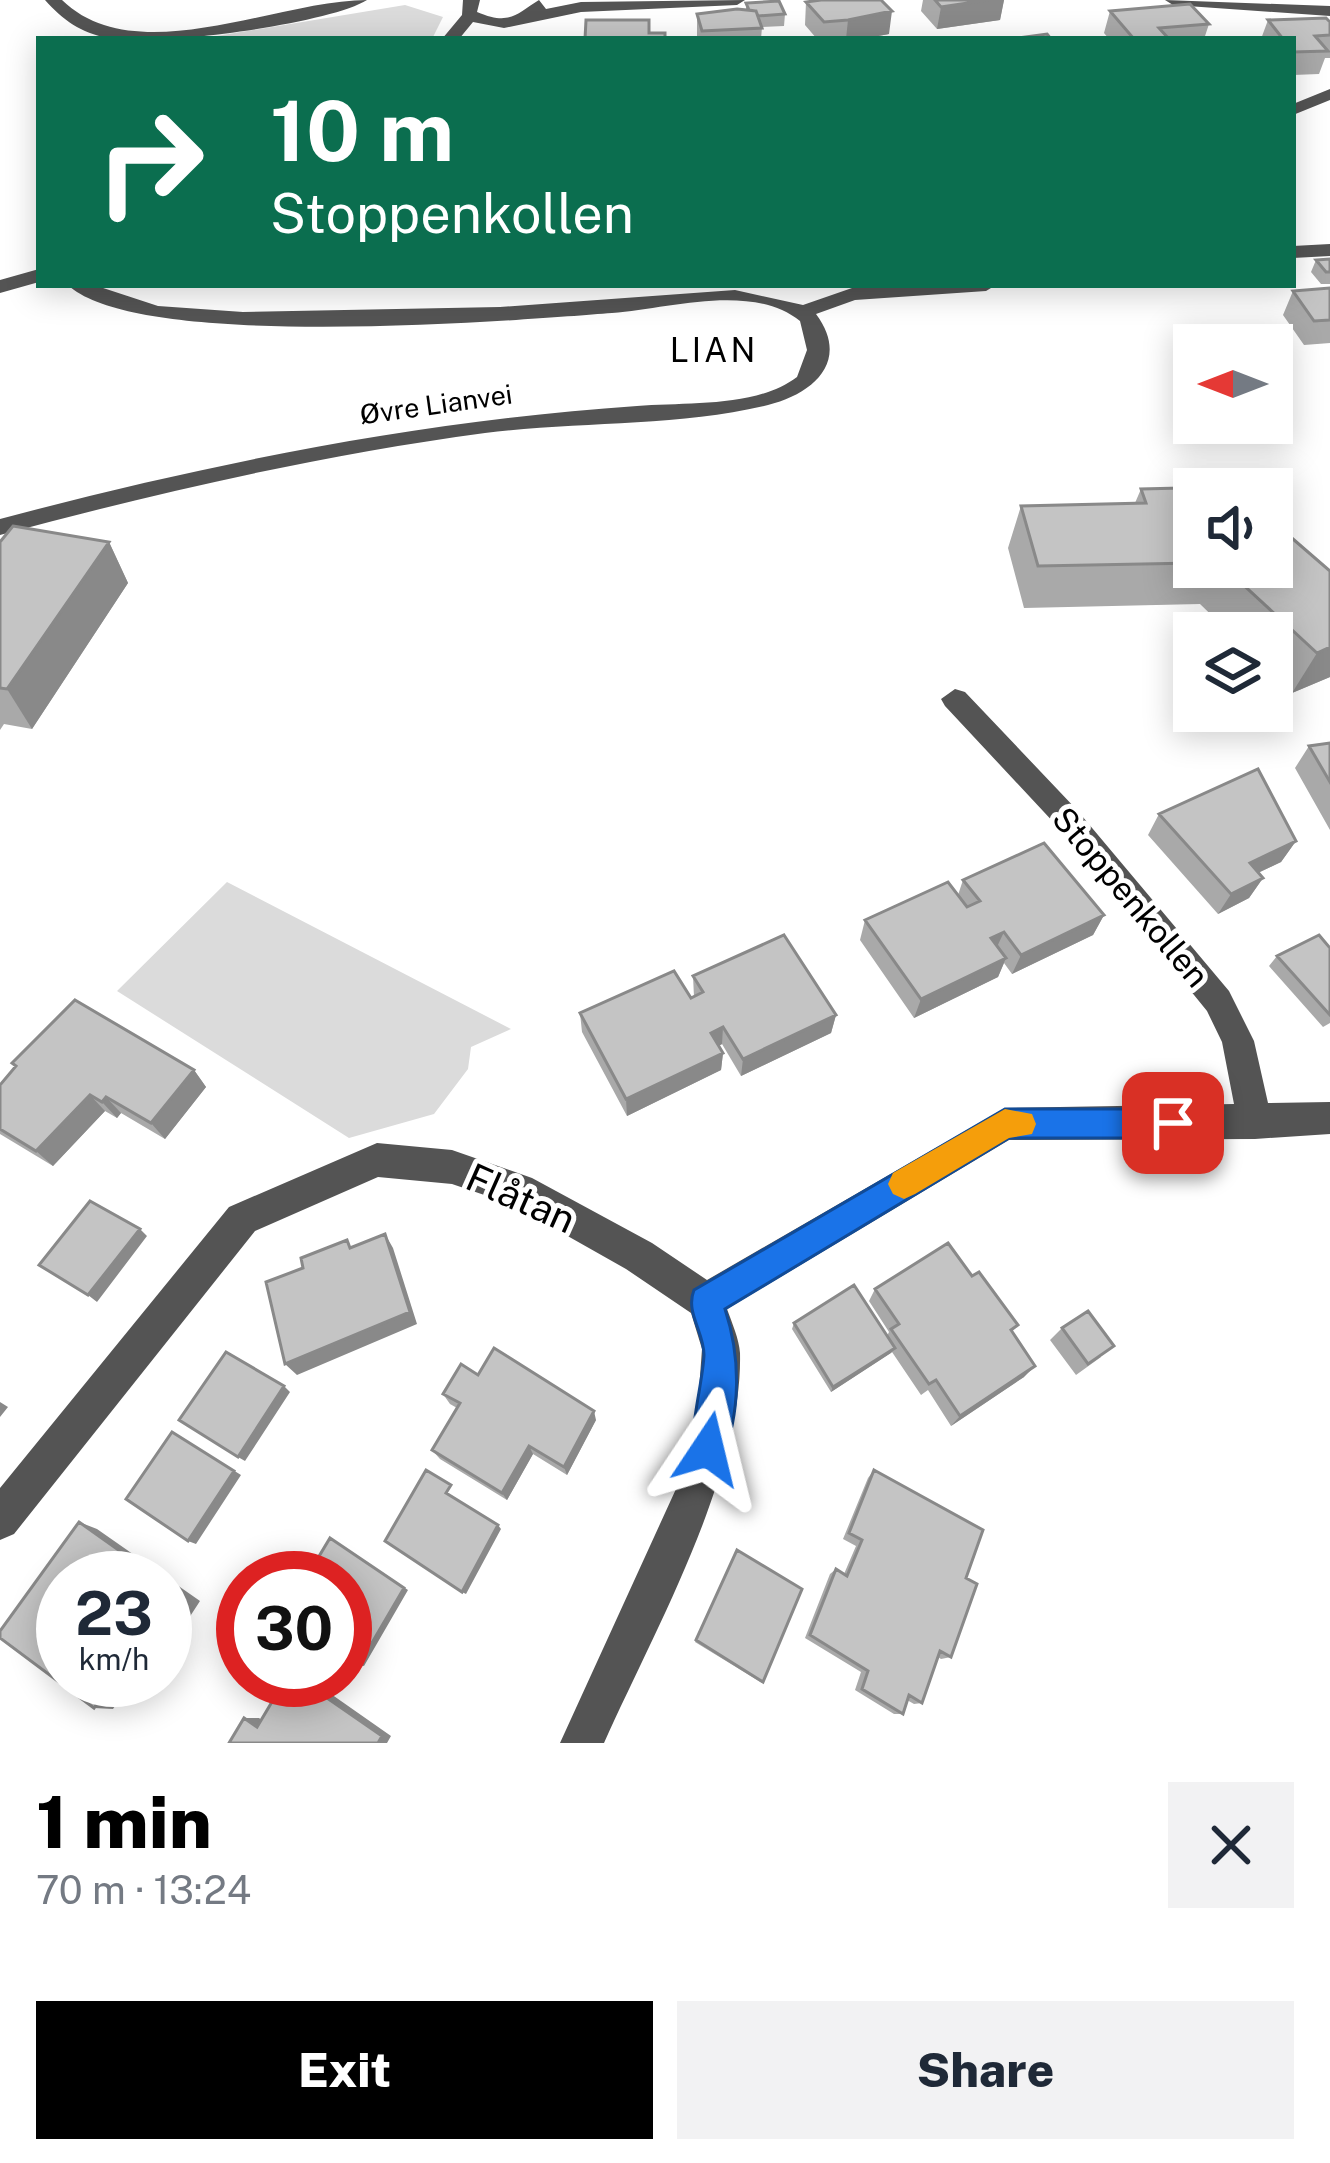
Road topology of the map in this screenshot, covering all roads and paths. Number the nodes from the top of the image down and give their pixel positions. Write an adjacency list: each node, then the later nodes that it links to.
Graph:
1 (53, 0): 2 (street)
2 (359, 0)
3 (548, 0): 7 (street)
4 (737, 0): 7 (street)
5 (1173, 0): 9 (street)
6 (466, 5): 10 (street); 11 (street)
7 (581, 7): 8 (street)
8 (534, 8): 10 (street)
9 (1330, 11)
10 (512, 23): 12 (street)
11 (451, 36)
12 (485, 36)
13 (1330, 94): 14 (street)
14 (1296, 109)
15 (1330, 250): 16 (street)
16 (1296, 252)
17 (36, 276): 18 (street)
18 (0, 287)
19 (84, 288): 21 (street)
20 (941, 288): 21 (street)
21 (802, 312): 22 (street, Øvre Lianvei)
22 (0, 527)
23 (955, 700): 25 (street, Stoppenkollen)
24 (1330, 1118): 25 (street)
25 (1255, 1123): 26 (street)
26 (706, 1301): 27 (street, Flåtan); 28 (street)
27 (0, 1520)
28 (582, 1743)

